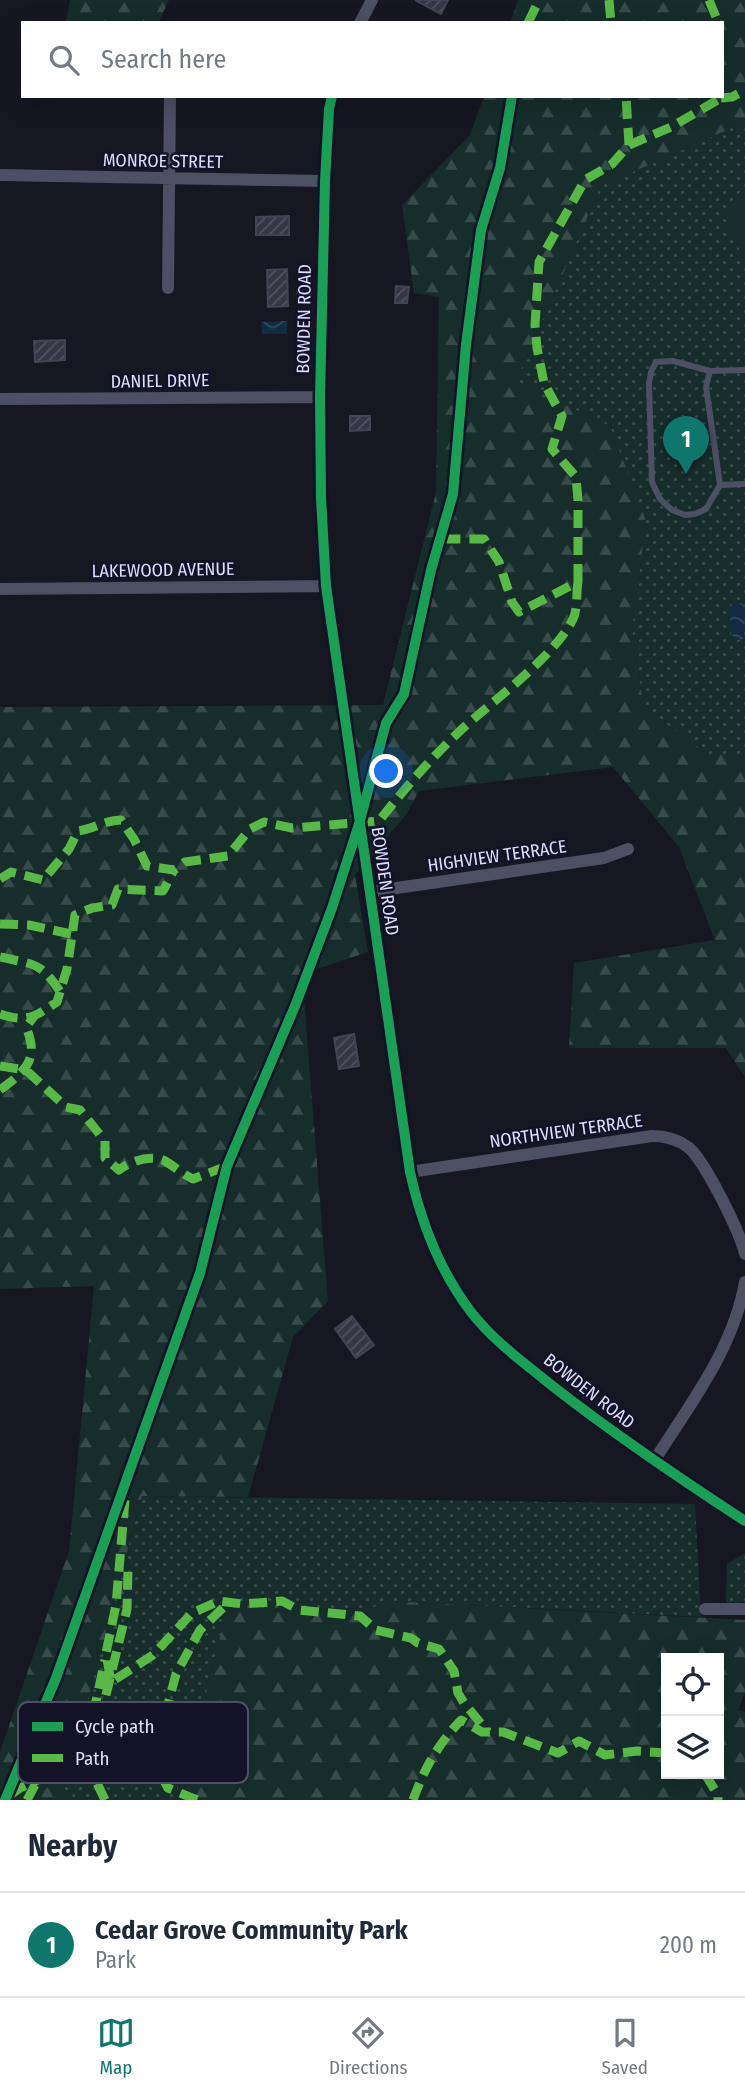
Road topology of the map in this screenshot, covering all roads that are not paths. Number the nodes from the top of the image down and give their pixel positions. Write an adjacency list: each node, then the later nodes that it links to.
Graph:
1 (372, 0): 2 (street)
2 (361, 21)
3 (170, 98): 6 (street)
4 (331, 98): 7 (street, BOWDEN ROAD)
5 (0, 175): 6 (street, MONROE STREET)
6 (170, 178): 7 (street, MONROE STREET); 8 (street)
7 (325, 181): 11 (street, BOWDEN ROAD)
8 (169, 288)
9 (745, 370): 10 (lane)
10 (710, 371): 14 (lane); 14 (lane)
11 (320, 397): 12 (street, DANIEL DRIVE); 15 (street, BOWDEN ROAD)
12 (0, 400)
13 (745, 484): 14 (lane)
14 (720, 485)
15 (326, 586): 16 (street, LAKEWOOD AVENUE); 18 (street, BOWDEN ROAD)
16 (0, 589)
17 (628, 849): 18 (street, HIGHVIEW TERRACE)
18 (369, 892): 19 (street, BOWDEN ROAD)
19 (410, 1172): 20 (street, NORTHVIEW TERRACE); 22 (street, BOWDEN ROAD)
20 (745, 1254)
21 (745, 1282): 22 (street)
22 (653, 1461): 23 (street, BOWDEN ROAD)
23 (745, 1521)
24 (705, 1609): 25 (street)
25 (745, 1609)

